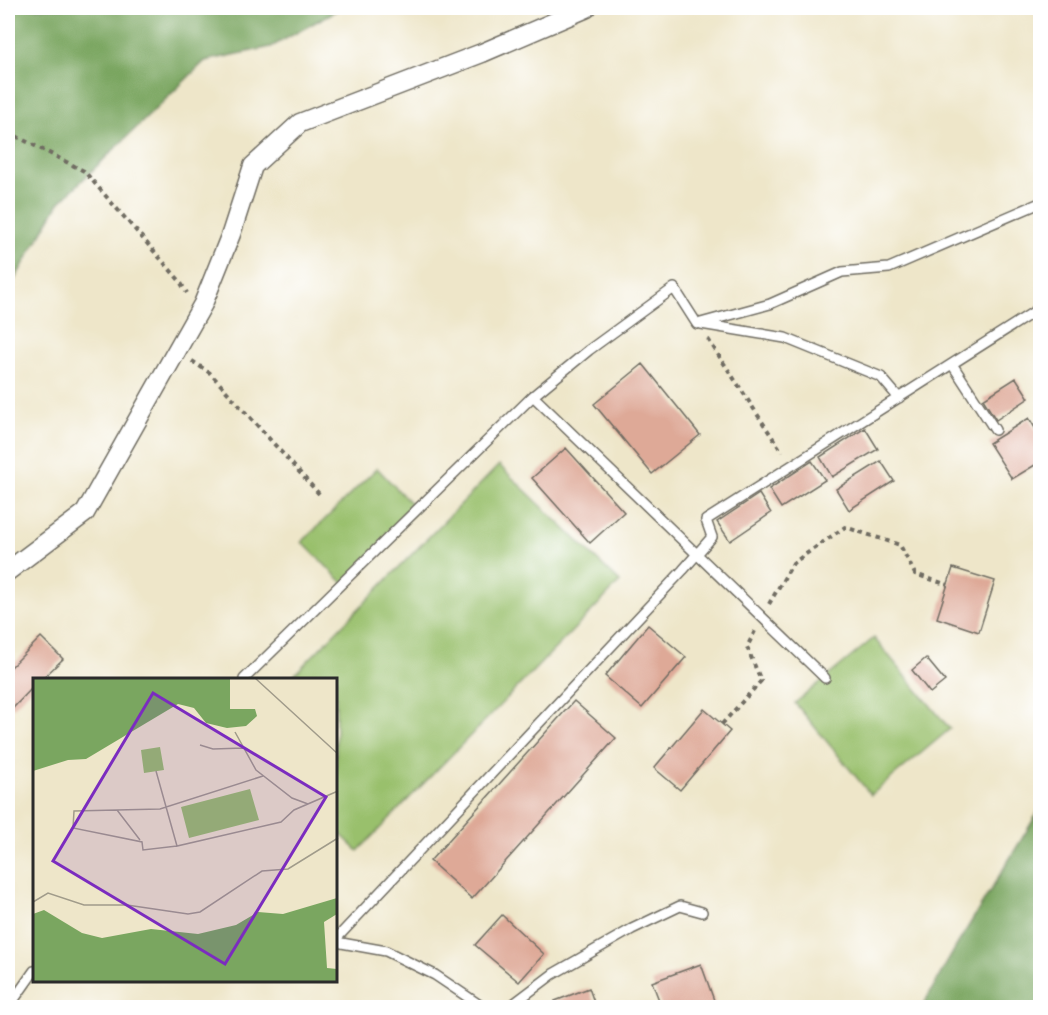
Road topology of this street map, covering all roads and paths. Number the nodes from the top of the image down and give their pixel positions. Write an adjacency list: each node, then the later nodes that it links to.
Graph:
1 (587, 8): 5 (street)
2 (8, 132): 5 (path)
3 (1041, 203): 6 (lane)
4 (1041, 308): 8 (lane)
5 (200, 310): 7 (street)
6 (697, 324): 9 (lane); 10 (lane); 12 (path)
7 (177, 350): 13 (path); 15 (street)
8 (952, 364): 10 (lane); 11 (lane)
9 (533, 396): 14 (lane); 18 (lane)
10 (899, 398): 14 (lane)
11 (995, 430)
12 (782, 452)
13 (320, 495)
14 (698, 553): 17 (lane); 22 (lane)
15 (8, 571)
16 (948, 585): 17 (path)
17 (762, 616): 19 (lane); 20 (path)
18 (245, 678)
19 (825, 678)
20 (722, 724)
21 (702, 912): 27 (lane)
22 (338, 938)
23 (338, 940): 26 (lane)
24 (33, 972): 25 (lane)
25 (8, 1008)
26 (484, 1008)
27 (508, 1008)

